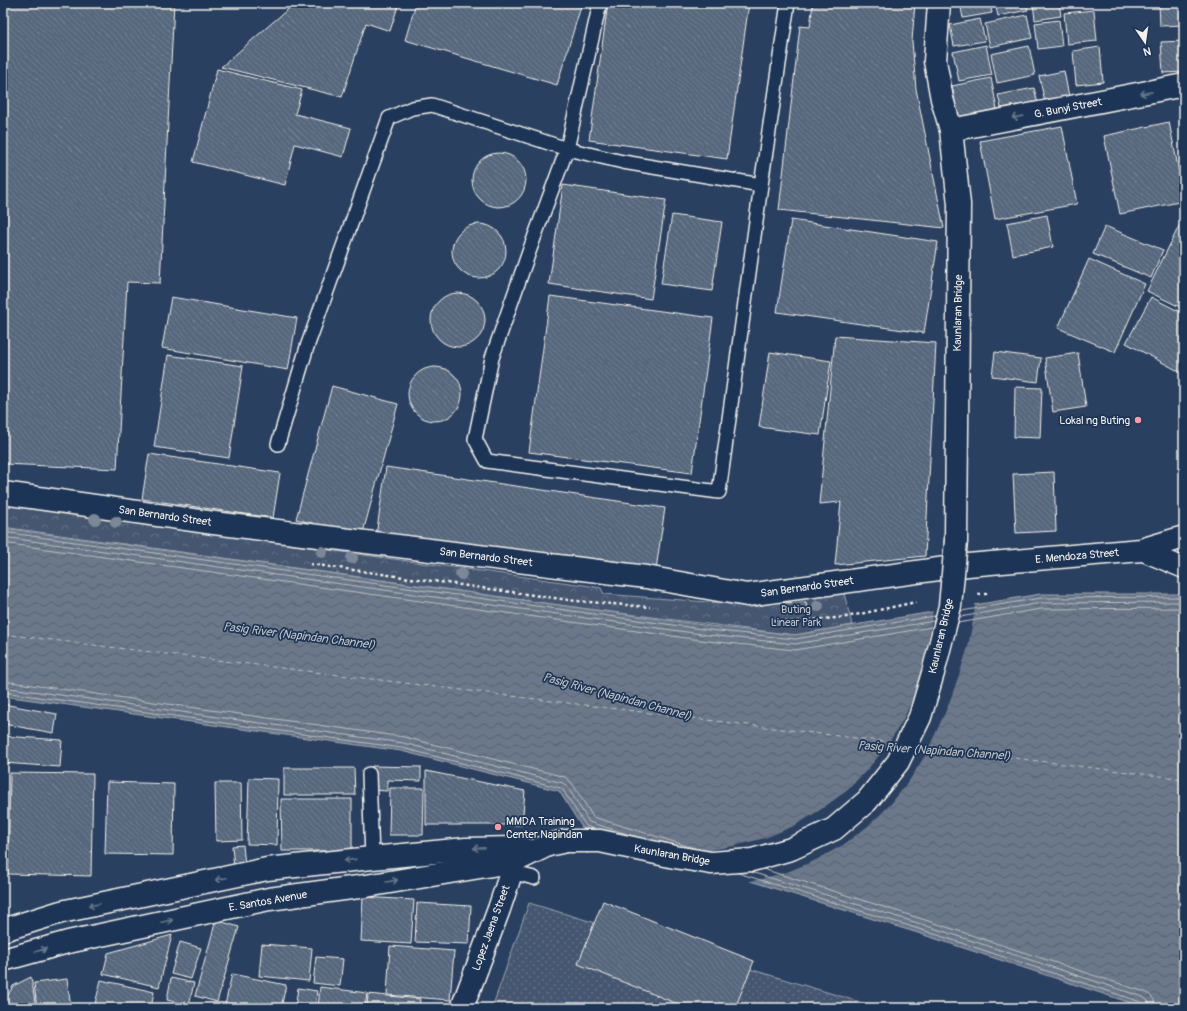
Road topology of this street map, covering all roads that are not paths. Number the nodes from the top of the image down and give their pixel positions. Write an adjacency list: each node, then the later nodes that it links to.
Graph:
1 (600, 3): 6 (lane)
2 (788, 3): 7 (lane)
3 (939, 3): 5 (street, Kaunlaran Bridge)
4 (1184, 85): 5 (street, G. Bunyi Street, one-way to 5)
5 (951, 130): 15 (street, Kaunlaran Bridge, bridge)
6 (567, 149): 7 (lane); 7 (lane); 8 (lane)
7 (761, 185)
8 (278, 444)
9 (3, 493): 12 (street, San Bernardo Street)
10 (1184, 537): 11 (street, E. Mendoza Street)
11 (1141, 550): 12 (street, E. Mendoza Street); 13 (street)
12 (968, 565)
13 (1184, 568)
14 (370, 774): 16 (lane)
15 (586, 841): 17 (street, E. Santos Avenue)
16 (372, 858): 17 (street, E. Santos Avenue, one-way to 16); 19 (street, E. Santos Avenue, one-way to 19)
17 (520, 858): 18 (lane); 20 (street, E. Santos Avenue, one-way to 17); 21 (street, Lopez Jaena Street)
18 (534, 878)
19 (3, 930)
20 (3, 960)
21 (462, 1008)

